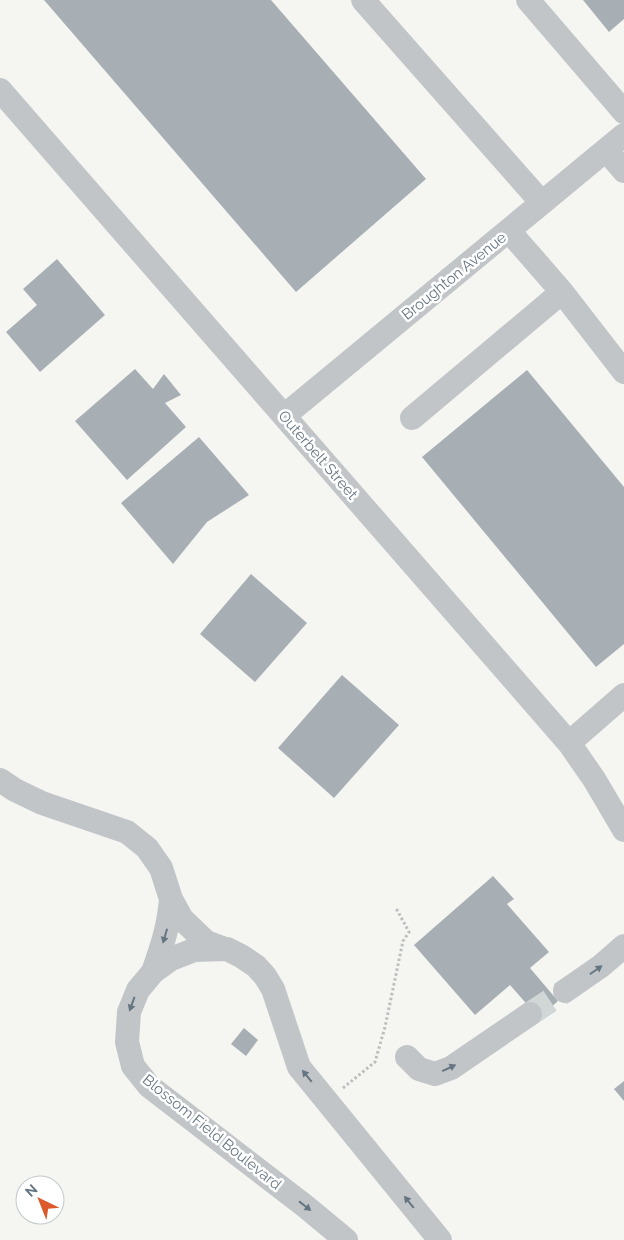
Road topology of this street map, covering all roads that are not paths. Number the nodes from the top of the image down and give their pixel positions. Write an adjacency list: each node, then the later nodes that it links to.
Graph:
1 (363, 0): 8 (street)
2 (528, 0): 4 (street)
3 (0, 90): 12 (street, Outerbelt Street)
4 (624, 112)
5 (624, 135): 6 (street, Broughton Avenue)
6 (606, 150): 7 (street); 8 (street, Broughton Avenue)
7 (624, 171)
8 (542, 203): 9 (street, Broughton Avenue)
9 (508, 231): 10 (street); 12 (street, Broughton Avenue)
10 (562, 292): 11 (street); 13 (street)
11 (624, 372)
12 (284, 416): 15 (street, Outerbelt Street)
13 (412, 418)
14 (624, 695): 15 (street)
15 (569, 743): 17 (street, Outerbelt Street)
16 (0, 780): 18 (street)
17 (624, 830)
18 (171, 899): 20 (street); 21 (street, one-way to 21)
19 (624, 946): 22 (street, one-way to 19)
20 (227, 949): 21 (street, Blossom Field Boulevard); 26 (street, one-way to 20)
21 (153, 972): 25 (street, Blossom Field Boulevard, one-way to 25)
22 (565, 991)
23 (530, 1014): 24 (street, one-way to 23)
24 (407, 1057)
25 (346, 1240)
26 (440, 1240)

